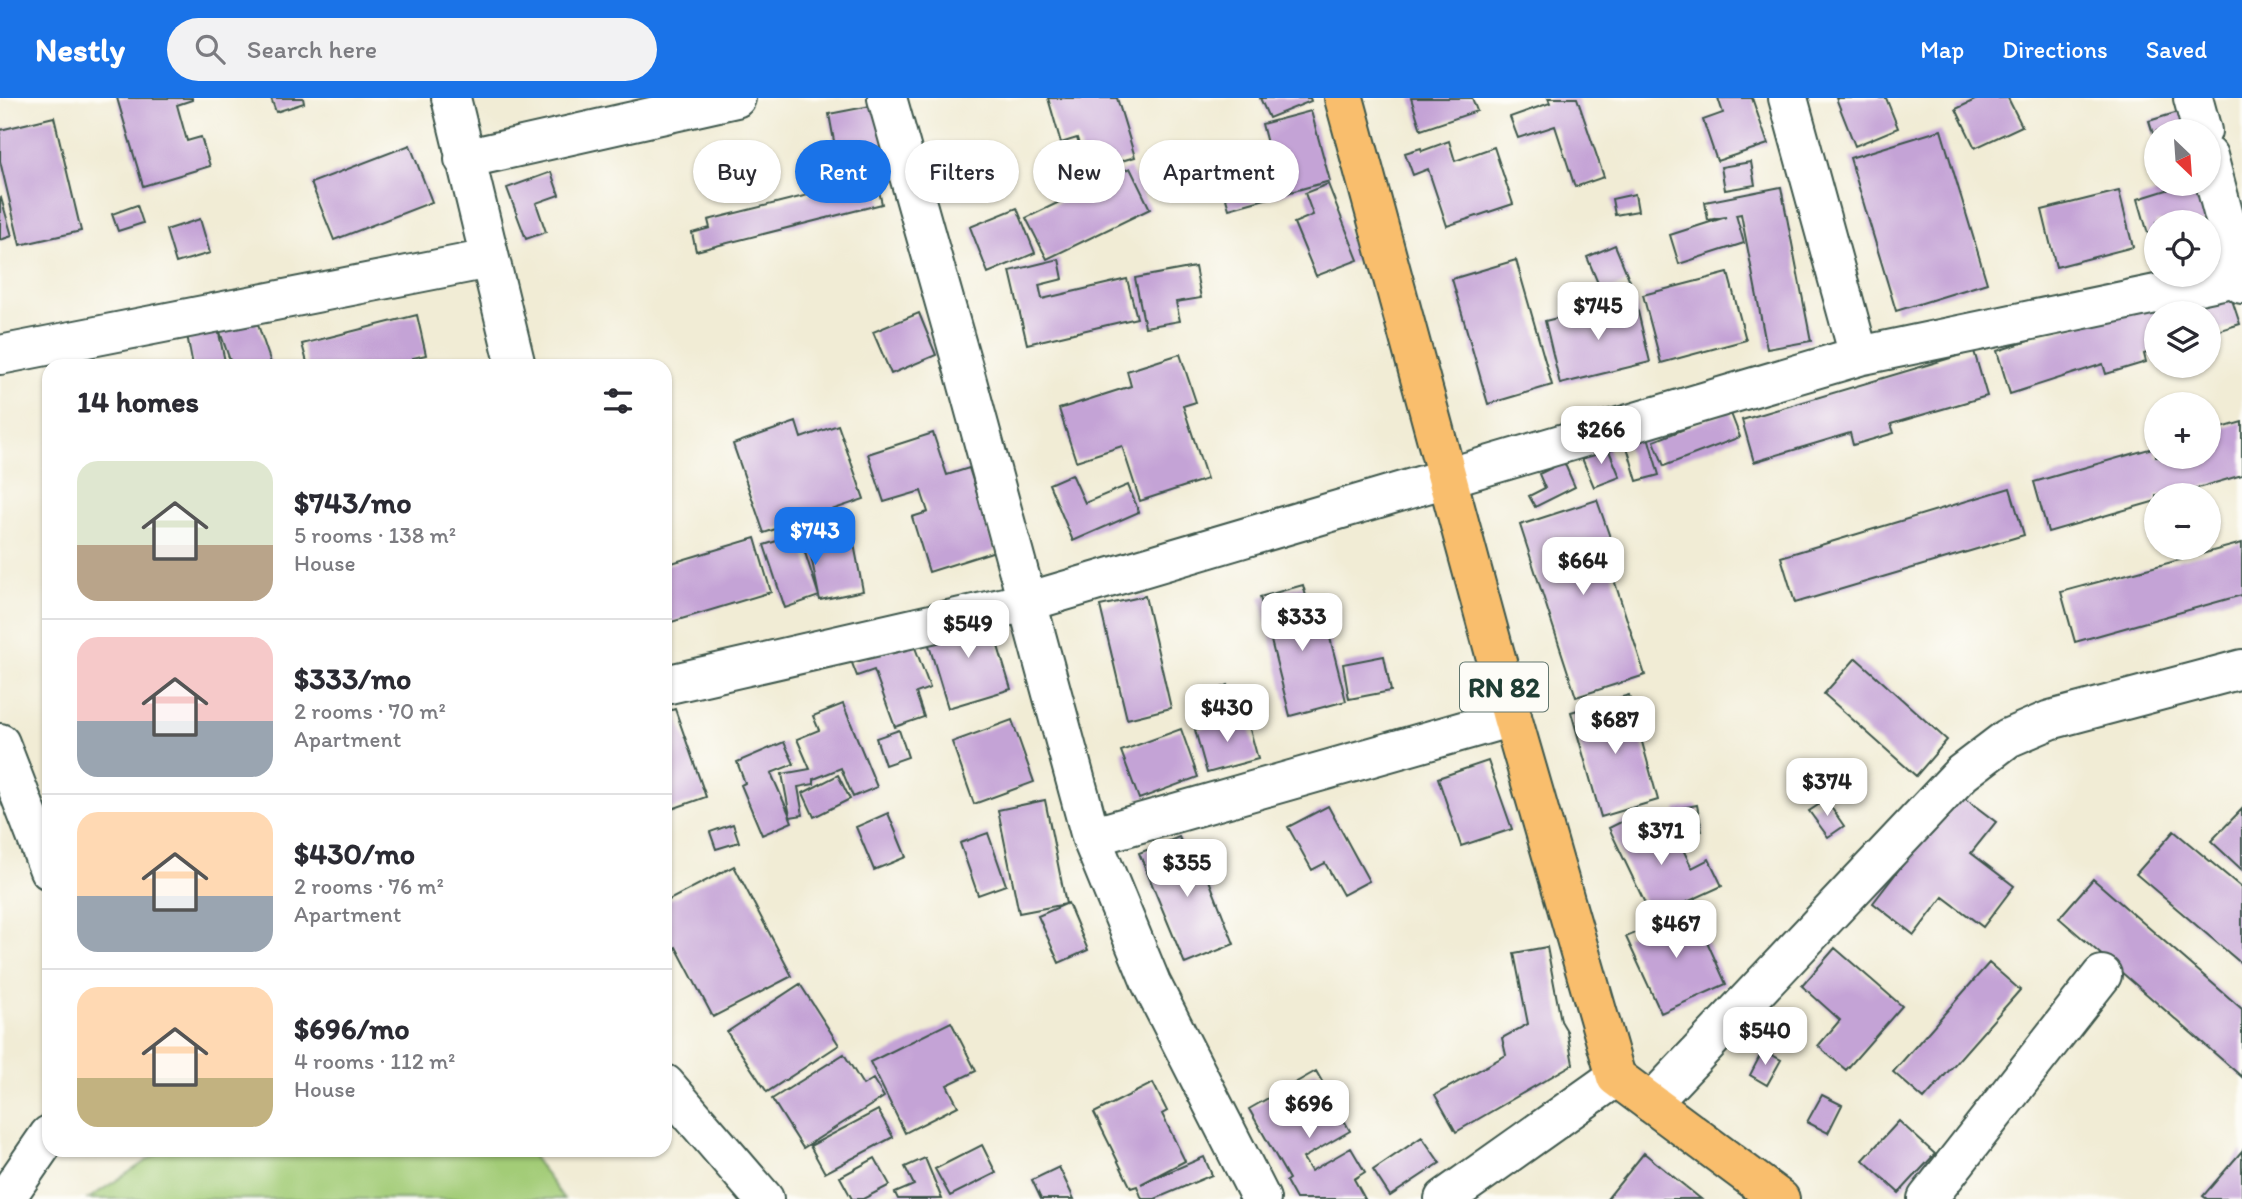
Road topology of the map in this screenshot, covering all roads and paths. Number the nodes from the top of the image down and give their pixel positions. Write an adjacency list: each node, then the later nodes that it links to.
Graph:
1 (451, 98): 8 (street)
2 (736, 98): 8 (street)
3 (887, 98): 16 (street)
4 (1344, 98): 15 (main road, RN 82)
5 (1788, 98): 13 (street)
6 (2193, 98): 7 (street)
7 (2199, 119)
8 (464, 159): 10 (street)
9 (2219, 196): 11 (street)
10 (489, 259): 12 (street); 14 (street)
11 (2241, 279): 13 (street)
12 (0, 355)
13 (1859, 356): 15 (street)
14 (514, 359)
15 (1446, 476): 16 (street); 19 (main road, RN 82)
16 (1027, 602): 18 (street); 21 (street)
17 (2242, 669): 26 (street)
18 (672, 683)
19 (1511, 717): 21 (street); 24 (main road, RN 82)
20 (0, 743): 22 (street)
21 (1091, 837): 30 (street)
22 (42, 852)
23 (2102, 975): 33 (street)
24 (1616, 1077): 26 (main road); 31 (street)
25 (672, 1092): 29 (street)
26 (1651, 1103): 32 (main road)
27 (42, 1145): 28 (street)
28 (5, 1199)
29 (764, 1199)
30 (1261, 1199)
31 (1444, 1199)
32 (1780, 1199)
33 (1927, 1199)

